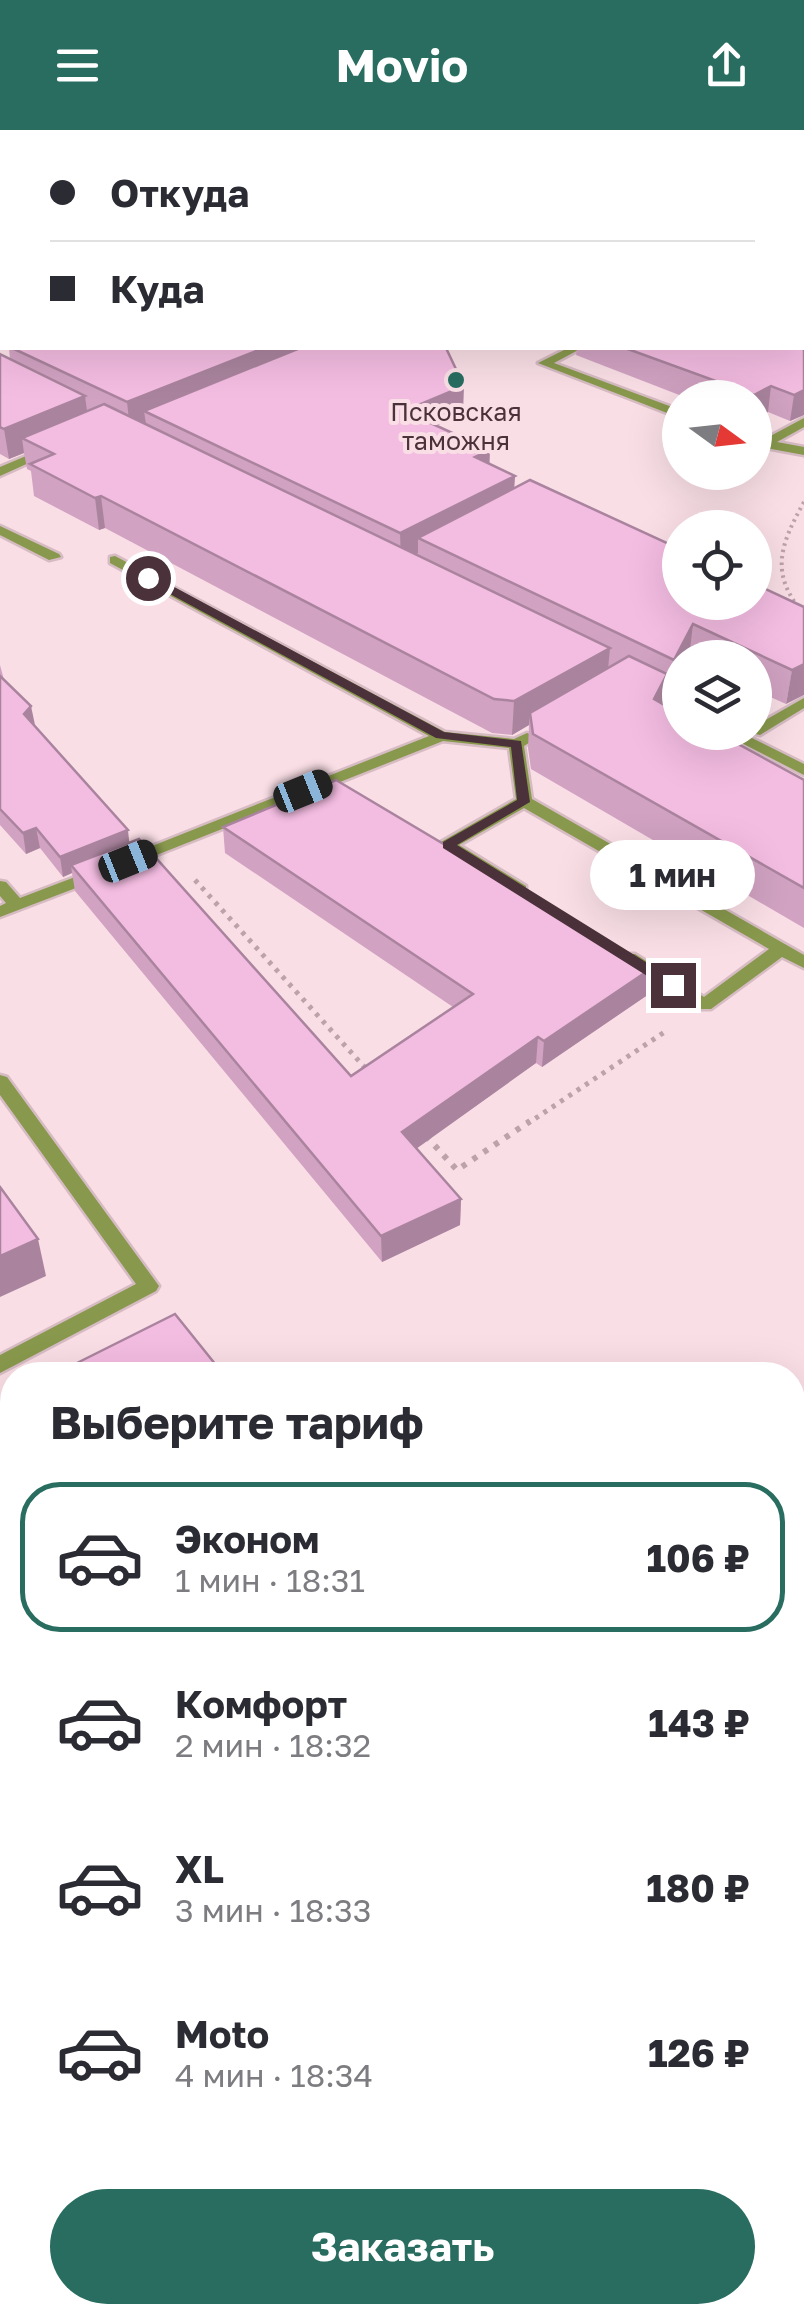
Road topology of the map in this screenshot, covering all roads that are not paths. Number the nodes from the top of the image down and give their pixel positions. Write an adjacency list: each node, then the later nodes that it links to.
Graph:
1 (571, 350): 2 (street)
2 (662, 407)
3 (804, 422): 4 (street)
4 (772, 438)
5 (65, 444): 8 (street)
6 (772, 446): 7 (street)
7 (804, 451)
8 (0, 472)
9 (0, 530): 10 (street)
10 (54, 557)
11 (115, 560): 17 (street)
12 (623, 682): 13 (street)
13 (662, 701)
14 (804, 702): 15 (street)
15 (772, 719)
16 (550, 724): 18 (street)
17 (441, 736): 18 (street); 24 (street)
18 (516, 744): 21 (street)
19 (771, 750): 20 (street)
20 (804, 770)
21 (524, 802): 23 (street); 26 (street)
22 (0, 886): 24 (street)
23 (544, 905)
24 (9, 908)
25 (608, 945): 26 (street)
26 (781, 949): 27 (street)
27 (804, 962)
28 (0, 1081): 29 (street)
29 (6, 1362)

